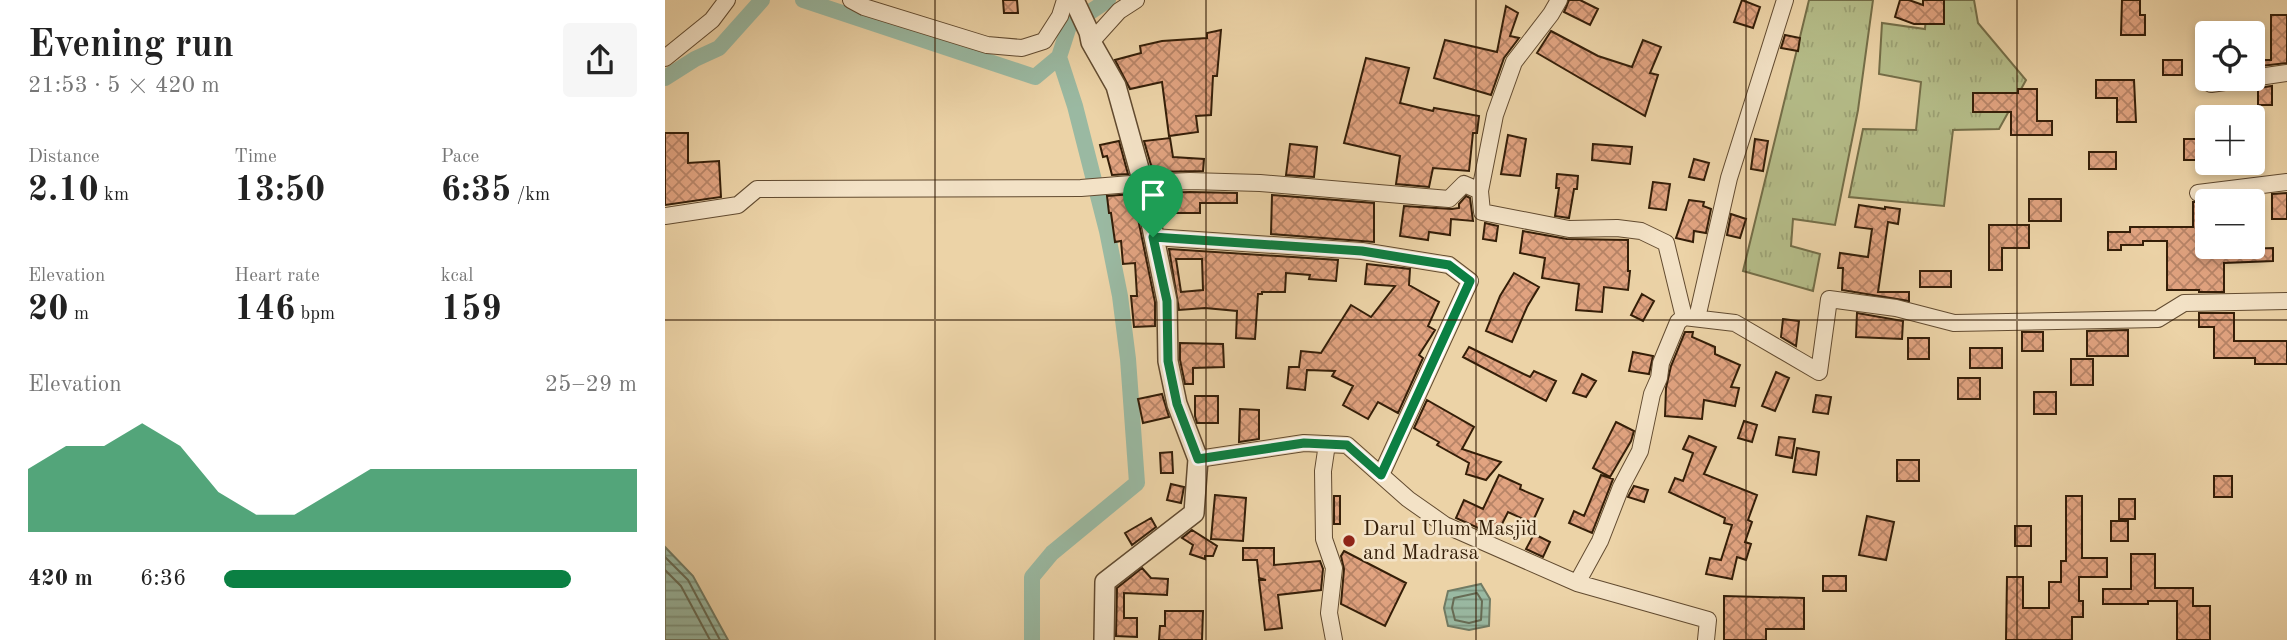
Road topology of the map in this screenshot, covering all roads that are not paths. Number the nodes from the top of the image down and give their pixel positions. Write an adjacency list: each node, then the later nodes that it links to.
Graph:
1 (727, 0): 9 (street)
2 (851, 0): 3 (street)
3 (1065, 0)
4 (1074, 0): 8 (street)
5 (1136, 0): 8 (street)
6 (1559, 0): 15 (street)
7 (1785, 0): 19 (street)
8 (1090, 37): 13 (street)
9 (665, 58)
10 (2287, 73): 11 (street)
11 (2265, 76)
12 (2287, 182): 14 (street)
13 (1143, 183): 15 (street); 16 (street); 17 (street)
14 (2225, 189)
15 (1480, 191): 19 (street)
16 (665, 216)
17 (1153, 237): 21 (street); 22 (street)
18 (2287, 301): 19 (street)
19 (1690, 317): 23 (street)
20 (1327, 444): 21 (street); 22 (street); 25 (street)
21 (1198, 459): 24 (street)
22 (1381, 475): 23 (street)
23 (1577, 583): 26 (street)
24 (1104, 640)
25 (1333, 640)
26 (1706, 640)

